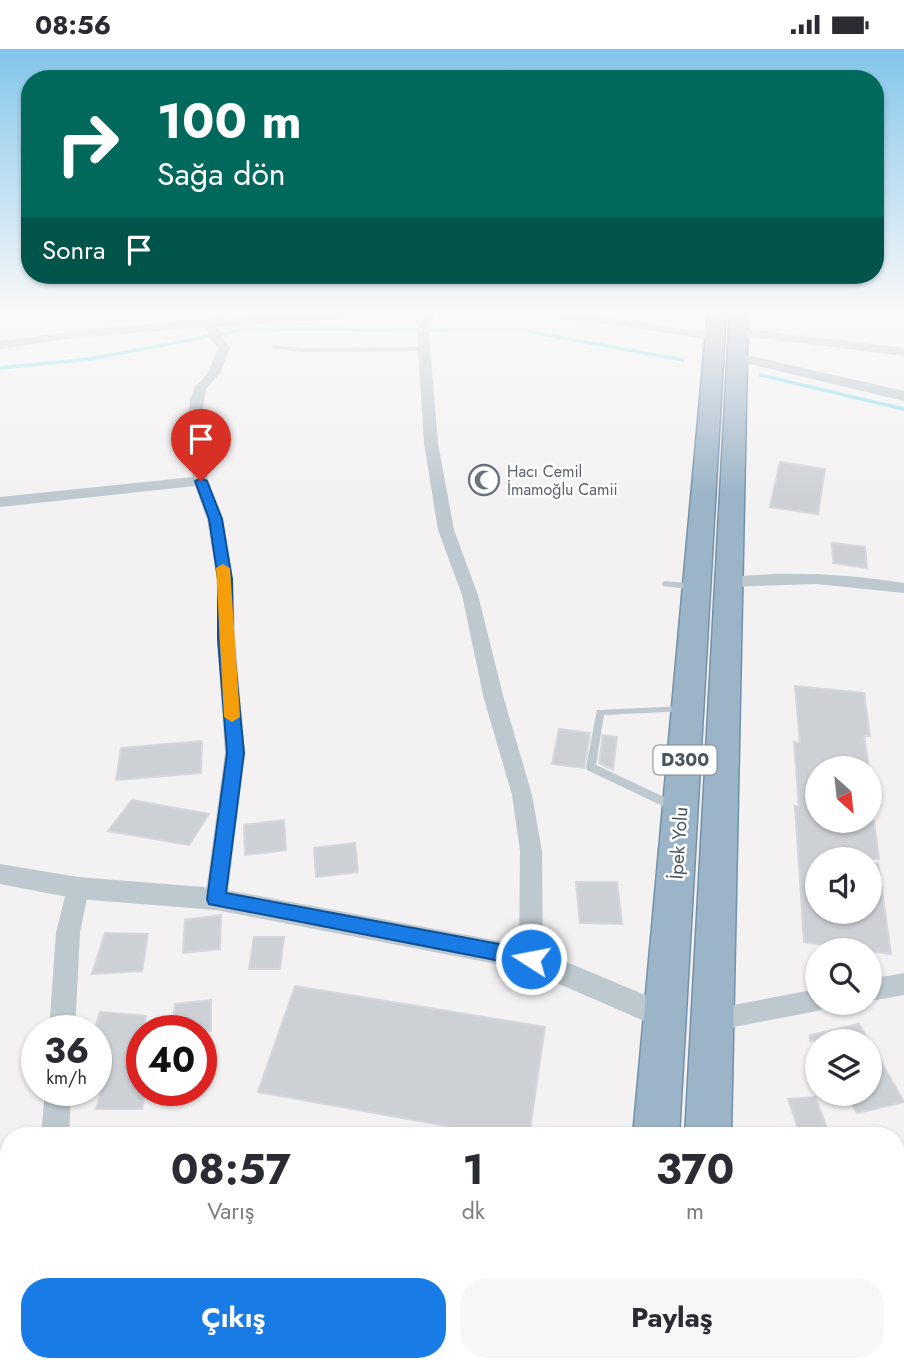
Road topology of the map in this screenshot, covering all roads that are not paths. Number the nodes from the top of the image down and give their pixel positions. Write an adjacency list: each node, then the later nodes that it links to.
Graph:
1 (728, 371): 8 (highway, İpek Yolu / D300)
2 (214, 372): 6 (street)
3 (427, 372): 15 (street)
4 (733, 372): 5 (street)
5 (904, 396)
6 (201, 481): 7 (street); 14 (street)
7 (0, 502)
8 (696, 584): 9 (street); 10 (highway, İpek Yolu / D300); 21 (highway, İpek Yolu / D300)
9 (904, 588)
10 (689, 709): 11 (highway, İpek Yolu / D300); 11 (lane)
11 (681, 810): 20 (highway, İpek Yolu / D300)
12 (0, 874): 13 (street)
13 (78, 888): 14 (street); 19 (street)
14 (216, 899): 15 (street)
15 (531, 959): 20 (street)
16 (904, 984): 17 (street)
17 (882, 988)
18 (805, 1002): 21 (street)
19 (63, 1015)
20 (665, 1017): 24 (highway, İpek Yolu / D300)
21 (713, 1020): 25 (highway, İpek Yolu / D300)
22 (57, 1106): 23 (street)
23 (56, 1127)
24 (657, 1127)
25 (708, 1127)

